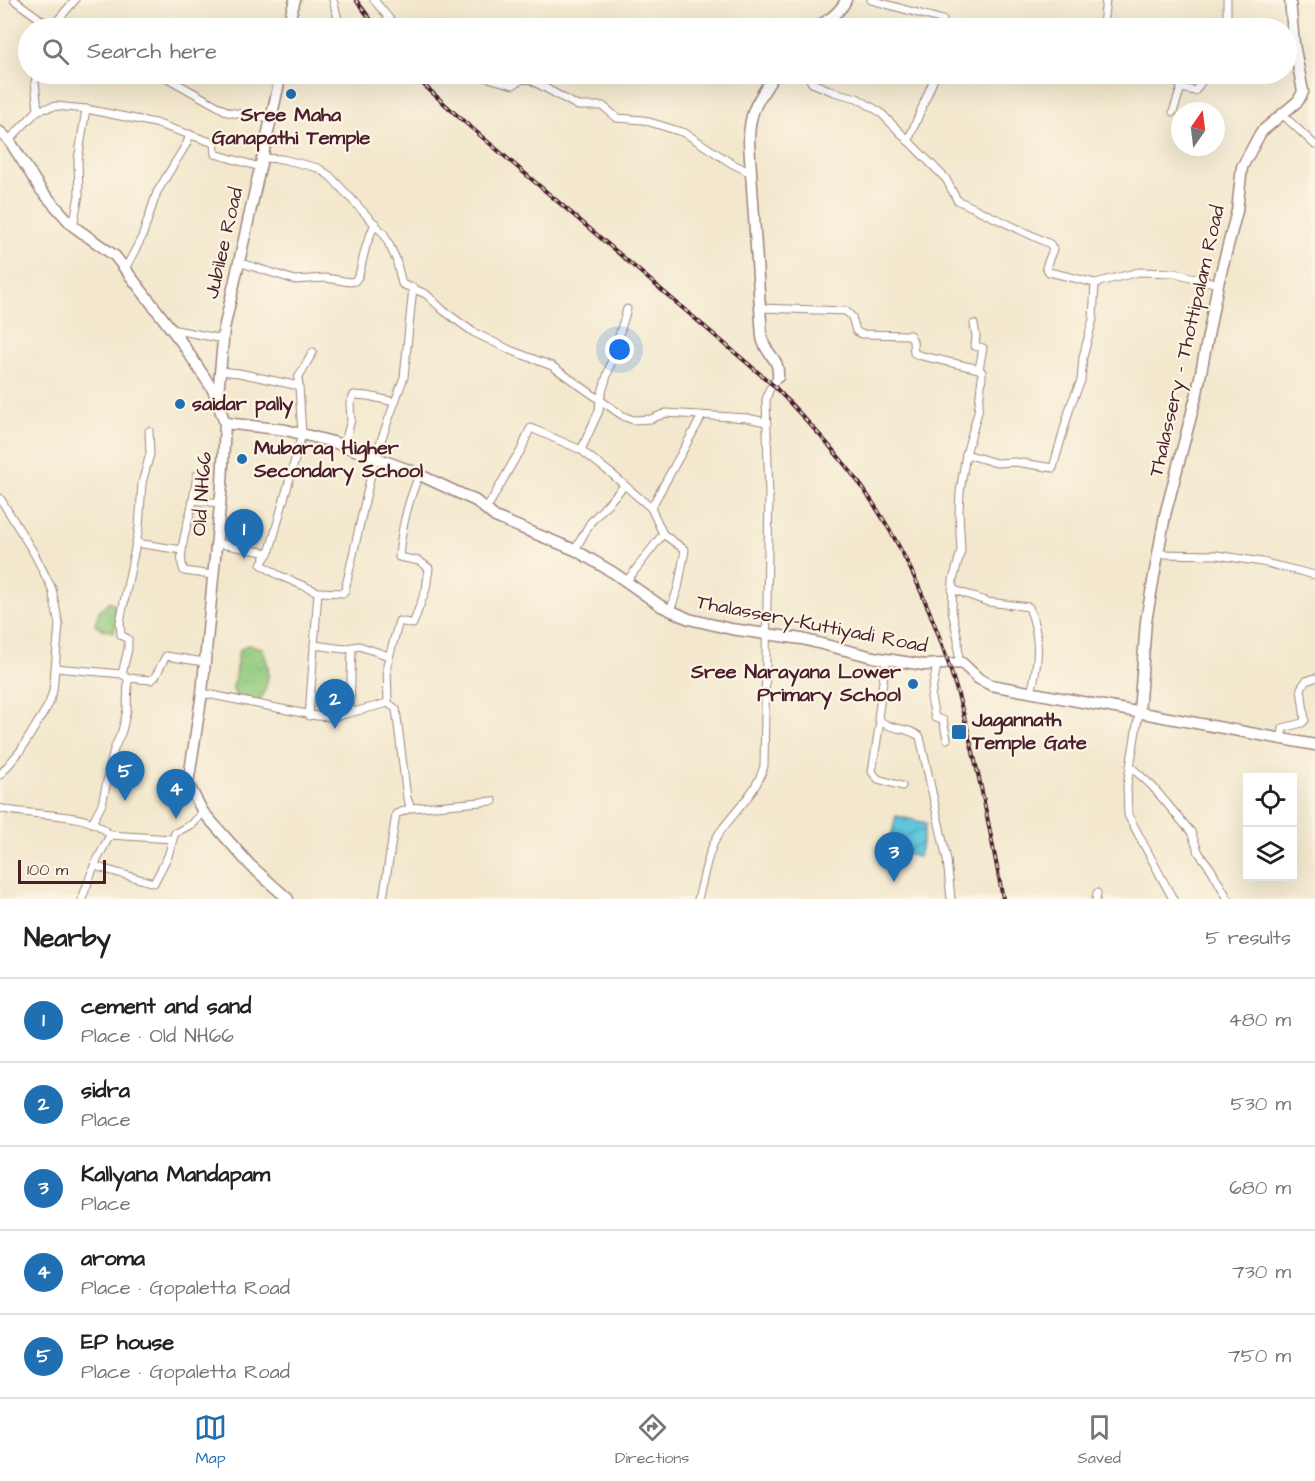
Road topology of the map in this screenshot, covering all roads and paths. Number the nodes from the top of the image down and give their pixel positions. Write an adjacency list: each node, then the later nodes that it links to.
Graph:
1 (14, 0): 11 (street)
2 (75, 0): 12 (street)
3 (295, 0): 13 (main road)
4 (333, 0): 14 (street)
5 (374, 0): 15 (street)
6 (846, 0): 16 (main road)
7 (871, 0): 17 (street)
8 (1106, 0): 18 (street)
9 (1227, 0): 19 (street)
10 (1290, 0): 20 (main road, Thalassery - Thottipalam Road)
11 (38, 18)
12 (60, 18)
13 (290, 18)
14 (338, 18)
15 (389, 18)
16 (831, 18)
17 (936, 18)
18 (1104, 18)
19 (1227, 18)
20 (1292, 18)
21 (1297, 60): 33 (main road, Thalassery - Thottipalam Road)
22 (35, 84): 32 (street)
23 (178, 84): 34 (street)
24 (278, 84): 34 (main road, Jubilee Road)
25 (538, 84): 41 (street)
26 (769, 84): 41 (main road)
27 (814, 84): 38 (street)
28 (932, 84): 38 (street)
29 (1200, 84): 30 (street)
30 (1176, 102)
31 (86, 109): 32 (street); 36 (street); 43 (street)
32 (38, 110): 37 (street)
33 (1282, 114): 39 (street); 47 (main road, Thalassery - Thottipalam Road)
34 (270, 118): 40 (main road, Jubilee Road)
35 (0, 132): 37 (main road, Old NH66)
36 (190, 134): 40 (street); 45 (street)
37 (9, 140): 43 (main road, Old NH66)
38 (908, 141): 46 (street)
39 (1315, 145)
40 (261, 163): 42 (street); 44 (main road, Jubilee Road)
41 (751, 173): 49 (main road)
42 (375, 223): 44 (street); 48 (street)
43 (73, 226): 45 (main road, Old NH66)
44 (238, 262): 53 (main road, Jubilee Road)
45 (125, 269): 52 (main road, Old NH66)
46 (1095, 283): 47 (street); 68 (street)
47 (1218, 284): 84 (main road, Thalassery - Thottipalam Road)
48 (413, 287): 59 (street); 60 (street)
49 (759, 308): 55 (street); 57 (main road)
50 (627, 309): 59 (street)
51 (974, 324): 55 (street)
52 (171, 329): 53 (street); 63 (main road, Old NH66)
53 (223, 339): 56 (main road, Jubilee Road)
54 (313, 352): 58 (street)
55 (979, 369): 68 (street)
56 (220, 371): 58 (street); 63 (main road, Jubilee Road)
57 (778, 377): 62 (street)
58 (298, 386): 65 (street)
59 (600, 399): 61 (street); 67 (street)
60 (395, 402): 66 (street); 69 (street)
61 (702, 416): 62 (street); 76 (street)
62 (766, 422): 91 (street)
63 (225, 423): 65 (main road, Thalassery-Kuttiyadi Road); 75 (main road, Old NH66)
64 (149, 431): 79 (street)
65 (302, 434): 66 (main road, Thalassery-Kuttiyadi Road); 83 (street)
66 (344, 446): 69 (main road, Thalassery-Kuttiyadi Road)
67 (581, 450): 72 (street); 77 (street)
68 (966, 454): 88 (street)
69 (375, 457): 70 (main road, Thalassery-Kuttiyadi Road); 89 (street)
70 (419, 475): 77 (main road, Thalassery-Kuttiyadi Road); 94 (street)
71 (196, 476): 74 (street)
72 (624, 486): 76 (street); 82 (street)
73 (0, 498): 99 (street)
74 (193, 500): 75 (street); 81 (street)
75 (220, 503): 80 (main road, Old NH66)
76 (651, 508): 78 (street)
77 (486, 510): 82 (main road, Thalassery-Kuttiyadi Road)
78 (663, 534): 87 (street); 90 (street)
79 (135, 543): 81 (street); 100 (street)
80 (216, 543): 83 (street); 85 (main road, Old NH66)
81 (182, 550): 85 (street)
82 (575, 550): 87 (main road, Thalassery-Kuttiyadi Road)
83 (268, 553): 89 (street)
84 (1158, 554): 86 (street); 106 (main road, Thalassery - Thottipalam Road)
85 (213, 575): 96 (main road, Old NH66)
86 (1315, 575)
87 (626, 582): 90 (main road, Thalassery-Kuttiyadi Road)
88 (952, 589): 97 (street); 103 (street)
89 (318, 592): 92 (street)
90 (670, 611): 91 (main road, Thalassery-Kuttiyadi Road)
91 (766, 635): 95 (main road, Thalassery-Kuttiyadi Road); 126 (street)
92 (314, 645): 93 (street); 107 (street)
93 (352, 647): 94 (street); 105 (street)
94 (389, 656): 104 (street)
95 (886, 659): 98 (main road, Thalassery-Kuttiyadi Road); 108 (street)
96 (204, 662): 100 (street); 102 (main road, Old NH66)
97 (959, 663): 98 (main road, Thalassery-Kuttiyadi Road); 103 (main road)
98 (937, 665): 109 (street)
99 (55, 668): 100 (street); 113 (street)
100 (125, 676): 119 (street)
101 (1315, 678): 110 (street)
102 (202, 693): 107 (street); 118 (main road, Old NH66)
103 (1030, 693): 106 (main road)
104 (388, 704): 105 (street); 117 (street)
105 (350, 712): 107 (street)
106 (1138, 712): 110 (main road); 112 (street)
107 (309, 716)
108 (880, 721): 114 (street); 127 (street)
109 (947, 739)
110 (1281, 740): 111 (main road)
111 (1315, 745)
112 (1130, 766): 128 (street); 129 (street)
113 (0, 775)
114 (902, 786)
115 (493, 801): 117 (street)
116 (0, 808): 119 (street)
117 (411, 808): 125 (street)
118 (203, 812): 121 (street); 124 (main road, Old NH66)
119 (92, 823): 120 (street)
120 (110, 835): 121 (street); 122 (street)
121 (172, 838): 122 (street)
122 (94, 866): 123 (street)
123 (82, 899)
124 (288, 899)
125 (383, 899)
126 (698, 899)
127 (951, 899)
128 (1173, 899)
129 (1228, 899)

